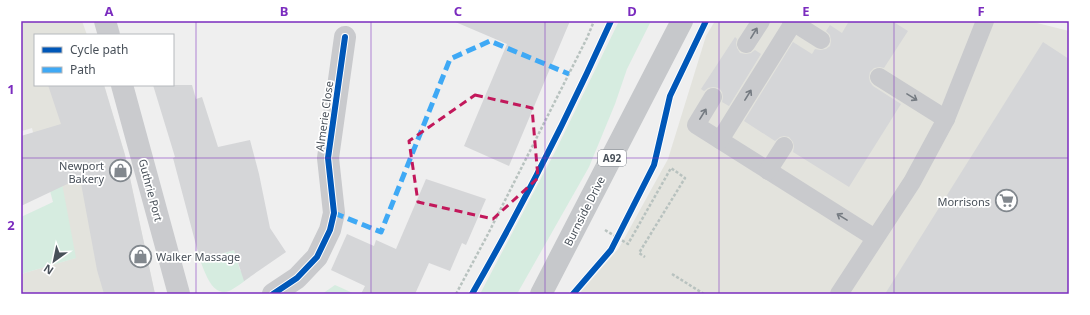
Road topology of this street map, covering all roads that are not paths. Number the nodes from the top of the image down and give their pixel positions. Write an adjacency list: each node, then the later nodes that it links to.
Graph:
1 (105, 21): 6 (street)
2 (682, 21): 20 (main road, Burnside Drive / A92)
3 (761, 21): 9 (lane, one-way to 3)
4 (985, 21): 13 (lane)
5 (792, 22): 8 (lane); 14 (lane, one-way to 5)
6 (109, 34)
7 (345, 37): 19 (street, Almerie Close)
8 (820, 40)
9 (746, 44)
10 (879, 77): 13 (lane, one-way to 13)
11 (122, 86): 18 (street, Guthrie Port)
12 (713, 97): 14 (lane, one-way to 12)
13 (946, 118): 17 (lane)
14 (720, 140): 16 (lane)
15 (784, 146): 16 (lane)
16 (768, 171): 17 (lane, one-way to 16)
17 (875, 238): 21 (lane)
18 (179, 294)
19 (273, 294)
20 (540, 294)
21 (839, 294)

